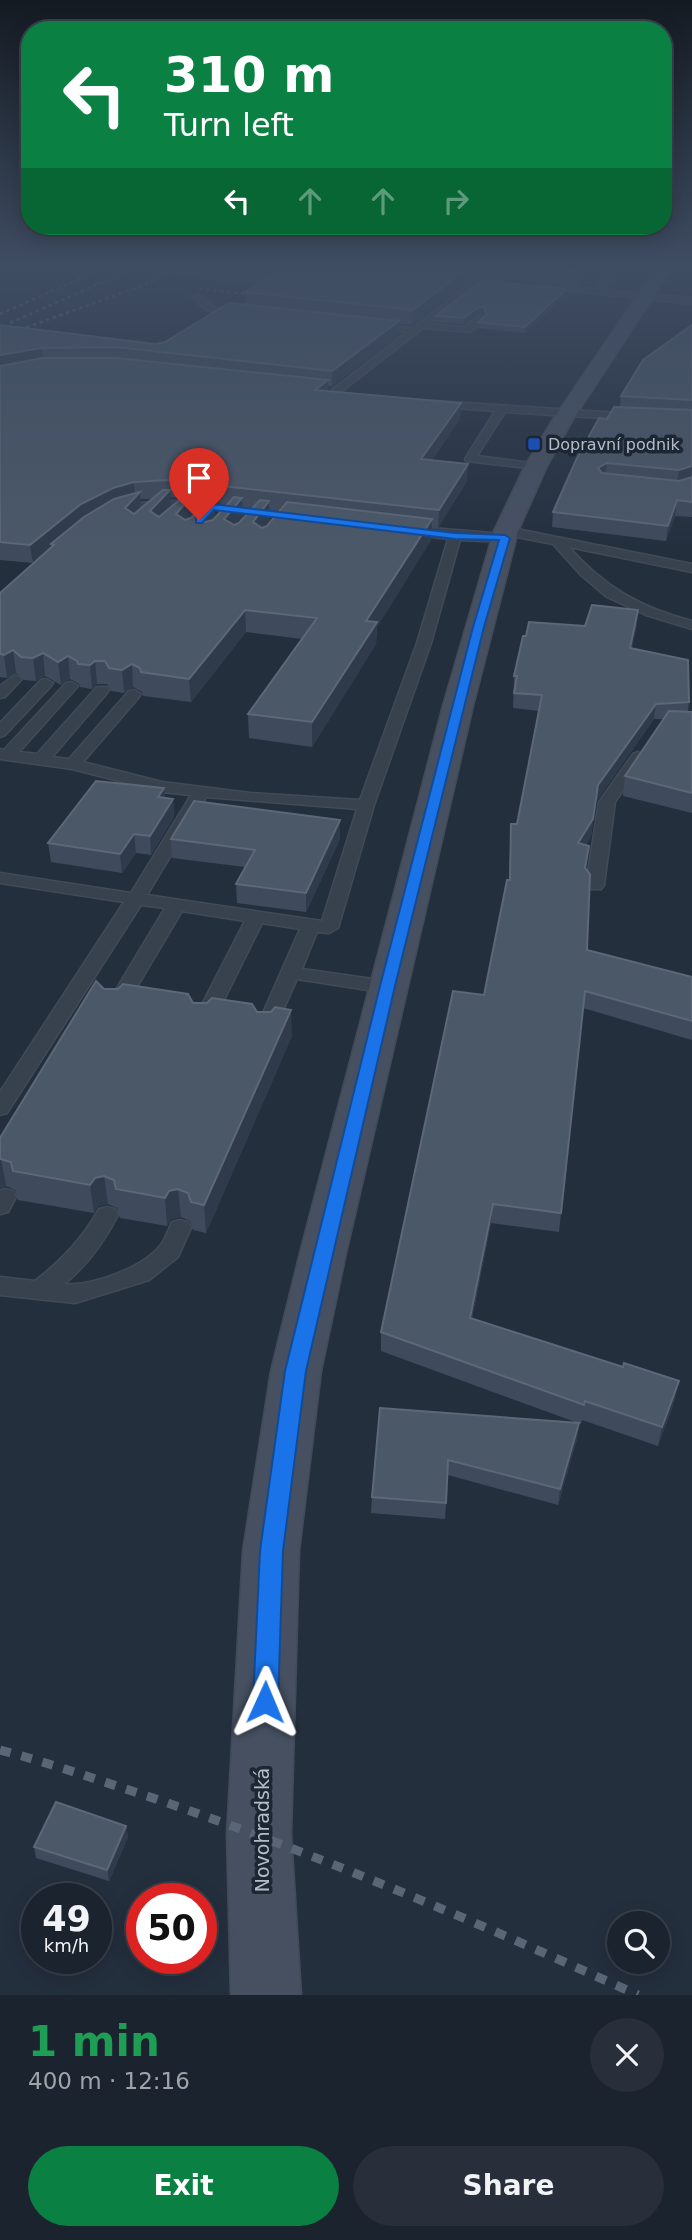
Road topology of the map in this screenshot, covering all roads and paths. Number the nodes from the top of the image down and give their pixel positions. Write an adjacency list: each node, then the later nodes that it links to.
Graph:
1 (383, 360): 3 (lane)
2 (603, 360): 6 (main road, Novohradská)
3 (321, 390)
4 (425, 402): 5 (lane)
5 (501, 410): 6 (lane); 8 (lane)
6 (567, 414): 7 (lane); 8 (main road, Novohradská)
7 (648, 418)
8 (536, 466): 14 (main road, Novohradská)
9 (160, 503): 10 (lane); 11 (lane); 12 (lane)
10 (310, 518)
11 (104, 520)
12 (144, 520)
13 (389, 528): 15 (lane)
14 (506, 534): 15 (lane); 16 (lane); 39 (main road, Novohradská)
15 (455, 536): 31 (lane)
16 (556, 540): 17 (lane); 18 (lane)
17 (692, 568)
18 (692, 625)
19 (15, 679): 23 (lane)
20 (46, 683): 25 (lane)
21 (71, 686): 27 (lane)
22 (102, 690): 28 (lane)
23 (0, 694)
24 (134, 694): 29 (lane)
25 (0, 732)
26 (646, 746): 33 (lane)
27 (4, 754): 28 (lane)
28 (41, 760): 29 (lane)
29 (74, 764): 30 (lane)
30 (201, 792): 31 (lane); 34 (lane)
31 (366, 805): 37 (lane)
32 (0, 878): 34 (lane)
33 (595, 885)
34 (136, 898): 35 (lane); 43 (lane)
35 (177, 904): 36 (lane); 40 (lane)
36 (256, 917): 37 (lane); 41 (lane)
37 (311, 925): 38 (lane)
38 (290, 972): 39 (lane); 42 (lane)
39 (387, 986): 48 (main road, Novohradská)
40 (114, 1009)
41 (202, 1023)
42 (265, 1032)
43 (3, 1098)
44 (107, 1215): 47 (lane)
45 (180, 1228): 47 (lane)
46 (0, 1286): 47 (lane)
47 (38, 1291)
48 (266, 1995)

